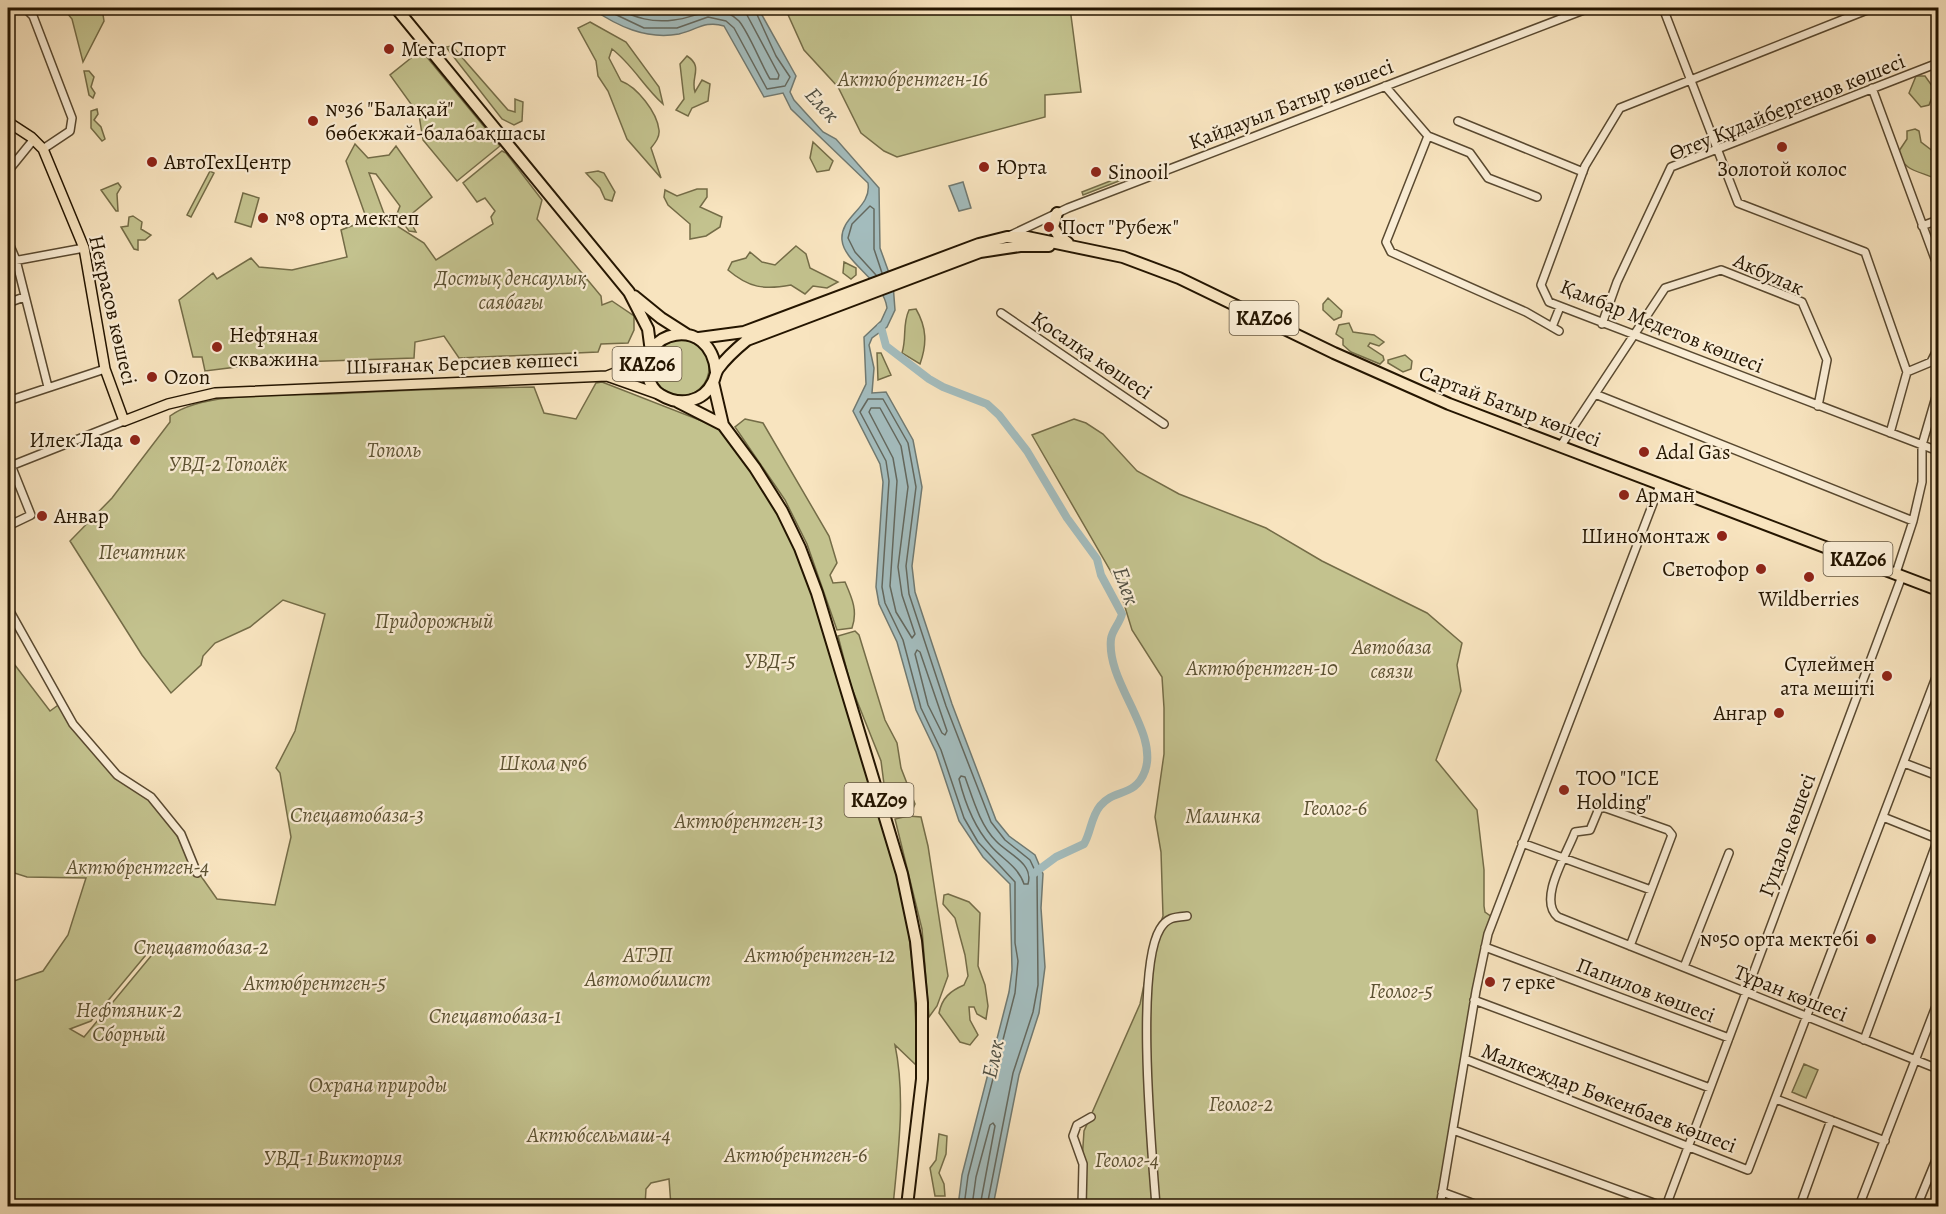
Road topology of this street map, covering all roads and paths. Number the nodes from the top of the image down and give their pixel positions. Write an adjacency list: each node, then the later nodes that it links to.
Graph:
1 (25, 8): 15 (street)
2 (396, 8): 31 (highway, KАZ06)
3 (1589, 8): 8 (street, Қайдауыл Батыр көшесі)
4 (1663, 8): 7 (street)
5 (1867, 10): 7 (street, Қамбар Медетов көшесі)
6 (1938, 63): 9 (street, Өтеу Құдайбергенов көшесі)
7 (1692, 81): 14 (street); 17 (street, Қамбар Медетов көшесі)
8 (1385, 86): 12 (street); 19 (street, Қайдауыл Батыр көшесі)
9 (1872, 88): 14 (street, Өтеу Құдайбергенов көшесі); 21 (street)
10 (1458, 121): 17 (street)
11 (8, 122): 13 (main road, Некрасов көшесі)
12 (1428, 136): 18 (street); 34 (street)
13 (34, 139): 15 (main road, Некрасов көшесі); 16 (street)
14 (1716, 148): 37 (street, Өтеу Құдайбергенов көшесі); 46 (street)
15 (43, 149): 25 (main road, Некрасов көшесі)
16 (8, 171)
17 (1583, 172): 34 (street, Қамбар Медетов көшесі)
18 (1537, 197)
19 (1057, 213): 22 (street, Қайдауыл Батыр көшесі); 24 (highway)
20 (1938, 220): 21 (street)
21 (1922, 226): 29 (street)
22 (1007, 237): 24 (highway, KАZ06); 26 (street, Қайдауыл Батыр көшесі); 30 (highway, KАZ06)
23 (8, 241): 27 (street)
24 (1074, 246): 26 (highway, KАZ06); 61 (highway, Сартай Батыр көшесі / KАZ06)
25 (84, 248): 27 (street); 45 (main road, Некрасов көшесі)
26 (980, 252): 30 (highway, KАZ06)
27 (16, 260): 28 (street); 32 (street)
28 (8, 262)
29 (1938, 267)
30 (927, 268): 36 (highway, KАZ06)
31 (629, 292): 38 (highway, KАZ06); 42 (highway, KАZ06)
32 (24, 297): 33 (street); 49 (street)
33 (8, 303)
34 (1560, 307): 37 (street, Қамбар Медетов көшесі)
35 (1001, 313): 57 (street, Қосалқа көшесі)
36 (800, 316): 40 (highway, KАZ06); 48 (highway, KАZ06)
37 (1602, 324): 39 (street, Қамбар Медетов көшесі)
38 (686, 334): 40 (highway, KАZ06); 42 (highway, KАZ06)
39 (1633, 336): 51 (street, Акбулак); 55 (street, Қамбар Медетов көшесі); 55 (street, Акбулак)
40 (699, 338): 48 (highway, KАZ06)
41 (1938, 348): 43 (street)
42 (649, 356): 47 (main road); 52 (highway, KАZ06)
43 (1931, 362): 44 (street); 46 (street)
44 (1938, 367)
45 (105, 369): 49 (street); 56 (main road, Некрасов көшесі)
46 (1907, 372): 59 (street)
47 (607, 376): 52 (main road); 56 (main road, Шығанақ Берсиев көшесі)
48 (714, 377): 54 (highway, KАZ06); 58 (highway, KAZ09)
49 (48, 387): 53 (street)
50 (1938, 390): 60 (street, Гуцало көшесі)
51 (1595, 394): 61 (street, Акбулак); 65 (street)
52 (660, 395): 54 (highway, KАZ06)
53 (8, 401)
54 (678, 402): 58 (highway, KAZ09)
55 (1818, 406): 59 (street, Қамбар Медетов көшесі)
56 (124, 421): 63 (street, Шығанақ Берсиев көшесі)
57 (1164, 424)
58 (723, 425): 102 (highway, KAZ09)
59 (1890, 433): 60 (street, Қамбар Медетов көшесі)
60 (1922, 445): 62 (street, Қамбар Медетов көшесі); 65 (street, Гуцало көшесі)
61 (1560, 447): 64 (highway, Сартай Батыр көшесі / KАZ06)
62 (1938, 451)
63 (9, 466): 66 (street)
64 (1660, 485): 67 (highway, Сартай Батыр көшесі / KАZ06); 75 (street)
65 (1913, 521): 67 (street, Гуцало көшесі)
66 (8, 526)
67 (1899, 575): 68 (highway, Сартай Батыр көшесі / KАZ06); 84 (street, Гуцало көшесі)
68 (1938, 590)
69 (8, 608): 78 (street)
70 (1938, 672): 71 (street, Малкеждар Бөкенбаев көшесі)
71 (1904, 763): 72 (street); 73 (street, Малкеждар Бөкенбаев көшесі)
72 (1938, 776)
73 (1884, 817): 74 (street); 87 (street, Малкеждар Бөкенбаев көшесі)
74 (1938, 839): 89 (street)
75 (1522, 843): 77 (street); 82 (street)
76 (1728, 853): 83 (street)
77 (1564, 858): 79 (street); 79 (street); 81 (street, Тұран көшесі)
78 (197, 873)
79 (1652, 890): 81 (street)
80 (1187, 916): 104 (street)
81 (1630, 946): 83 (street, Тұран көшесі)
82 (1485, 947): 85 (street); 88 (street, Папилов көшесі)
83 (1684, 968): 84 (street, Тұран көшесі)
84 (1746, 993): 87 (street, Тұран көшесі); 88 (street, Гуцало көшесі)
85 (1474, 1000): 90 (street); 93 (street)
86 (1938, 1001): 91 (street)
87 (1808, 1018): 89 (street, Тұран көшесі); 94 (street, Малкеждар Бөкенбаев көшесі)
88 (1729, 1038): 93 (street, Гуцало көшесі)
89 (1864, 1040): 91 (street, Тұран көшесі)
90 (1465, 1059): 97 (street); 99 (street, Малкеждар Бөкенбаев көшесі)
91 (1916, 1061): 92 (street, Тұран көшесі); 98 (street)
92 (1938, 1069)
93 (1710, 1088): 99 (street, Гуцало көшесі)
94 (1776, 1099): 96 (street); 99 (street, Малкеждар Бөкенбаев көшесі)
95 (1091, 1117): 103 (street)
96 (1831, 1120): 98 (street); 108 (street)
97 (1453, 1130): 101 (street); 107 (street)
98 (1884, 1141): 109 (street)
99 (1688, 1147): 107 (street, Гуцало көшесі)
100 (1938, 1155): 110 (street)
101 (1442, 1192): 105 (street); 106 (street)
102 (907, 1206)
103 (1082, 1206)
104 (1156, 1206)
105 (1440, 1206)
106 (1480, 1206)
107 (1664, 1206)
108 (1800, 1206)
109 (1859, 1206)
110 (1917, 1206)

